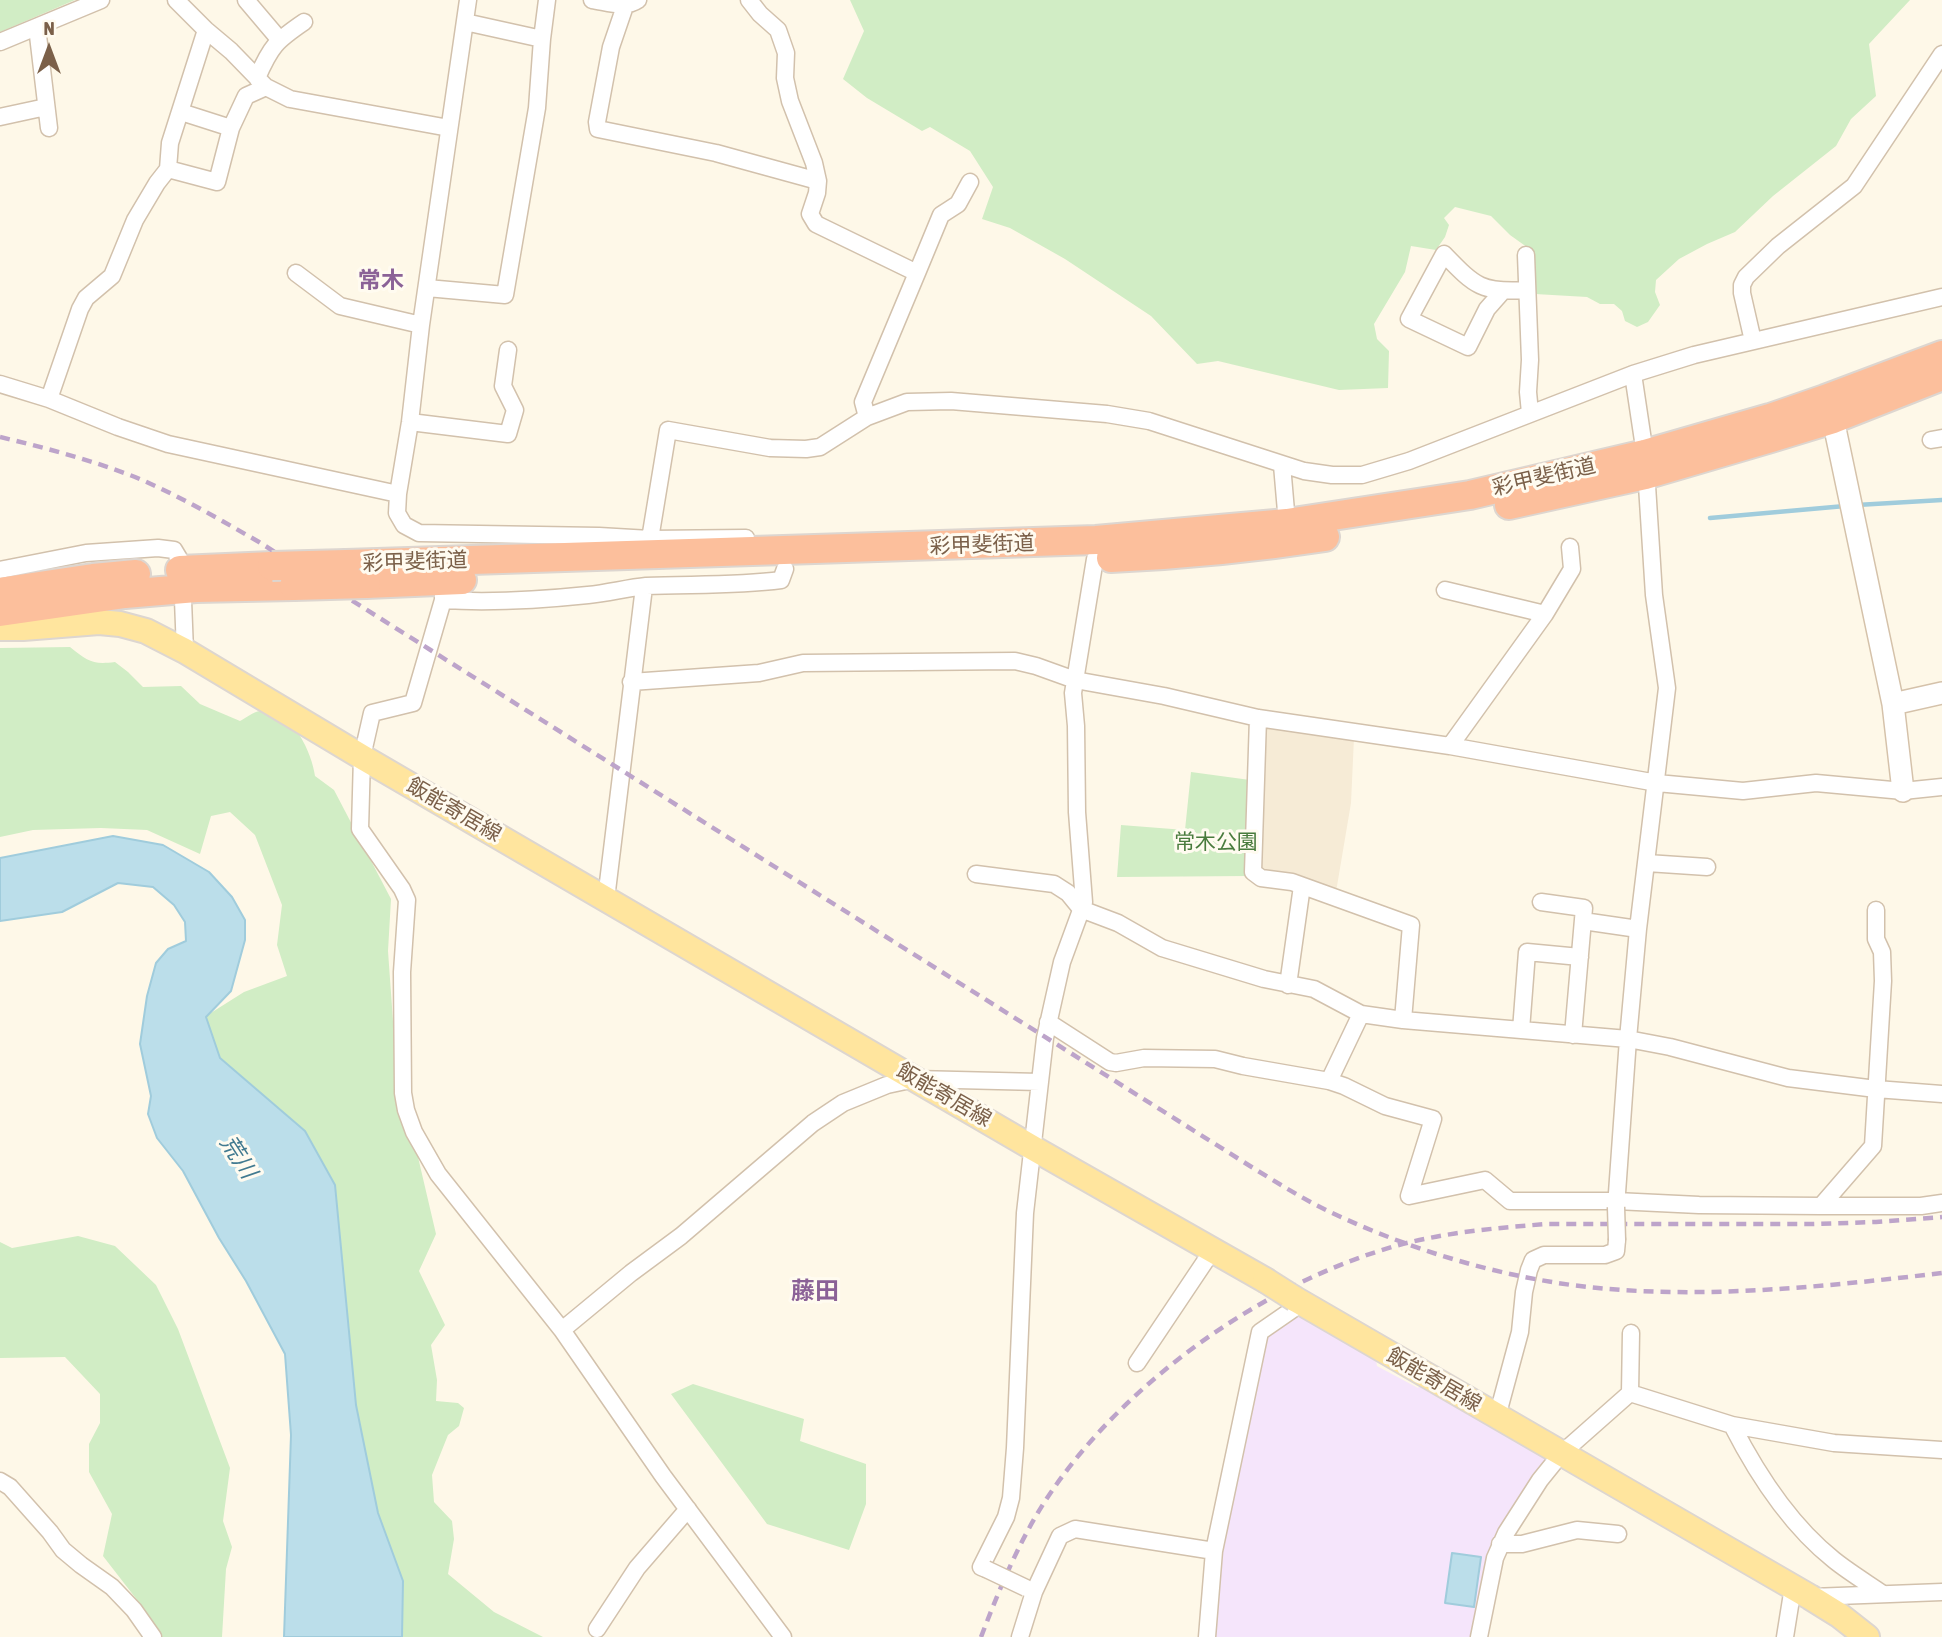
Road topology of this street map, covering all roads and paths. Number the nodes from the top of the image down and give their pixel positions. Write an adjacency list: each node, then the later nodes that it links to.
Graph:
1 (101, 0): 11 (street)
2 (176, 0): 12 (street)
3 (246, 0): 13 (street)
4 (468, 0): 10 (street)
5 (547, 0): 14 (street)
6 (592, 0): 8 (street)
7 (749, 0): 25 (street)
8 (631, 3): 25 (street)
9 (304, 22): 13 (street)
10 (465, 22): 14 (street); 23 (street)
11 (37, 27): 15 (street); 18 (street)
12 (206, 30): 17 (street); 19 (street)
13 (279, 39): 17 (street)
14 (542, 39): 30 (street)
15 (0, 42)
16 (1942, 54): 35 (street)
17 (262, 82): 22 (street); 23 (street)
18 (46, 107): 20 (street); 21 (street)
19 (181, 112): 22 (street); 24 (street)
20 (0, 117)
21 (49, 128)
22 (231, 128): 24 (street)
23 (449, 128): 30 (street)
24 (168, 169): 41 (street)
25 (818, 181): 29 (street)
26 (970, 182): 29 (street)
27 (1526, 255): 31 (street)
28 (296, 273): 34 (street)
29 (918, 274): 44 (street)
30 (427, 288): 34 (street)
31 (1527, 290): 32 (street); 43 (street)
32 (1502, 292): 32 (street)
33 (1942, 297): 35 (street)
34 (421, 325): 45 (street)
35 (1753, 341): 38 (street)
36 (508, 350): 45 (street)
37 (1942, 355): 42 (highway, 彩甲斐街道)
38 (1633, 374): 43 (street); 46 (street)
39 (1942, 376): 42 (highway, 彩甲斐街道)
40 (0, 384): 41 (street)
41 (49, 399): 48 (street)
42 (1829, 409): 46 (highway, 彩甲斐街道); 67 (street)
43 (1530, 413): 47 (street)
44 (867, 417): 47 (street); 50 (street)
45 (410, 422): 48 (street)
46 (1645, 464): 49 (highway, 彩甲斐街道); 52 (highway, 彩甲斐街道); 71 (street)
47 (1282, 465): 49 (street)
48 (398, 494): 50 (street)
49 (1287, 523): 54 (highway, 彩甲斐街道)
50 (650, 539): 54 (street)
51 (1570, 547): 61 (street)
52 (1095, 559): 54 (highway, 彩甲斐街道); 64 (street)
53 (180, 560): 55 (street)
54 (787, 560): 56 (street); 58 (highway, 彩甲斐街道, bridge); 60 (highway, 彩甲斐街道, bridge)
55 (0, 570)
56 (644, 587): 65 (street); 70 (street)
57 (1446, 590): 61 (street)
58 (0, 592)
59 (183, 600): 63 (street)
60 (0, 612)
61 (1545, 614): 69 (street)
62 (0, 628): 63 (main road, 飯能寄居線)
63 (185, 651): 70 (main road, 飯能寄居線)
64 (1075, 680): 65 (street); 68 (street); 80 (street)
65 (631, 682): 78 (street)
66 (1942, 693): 67 (street)
67 (1893, 704): 73 (street)
68 (1258, 718): 69 (street); 77 (street)
69 (1450, 746): 71 (street)
70 (362, 757): 78 (main road, 飯能寄居線); 103 (street)
71 (1657, 783): 73 (street); 74 (street)
72 (1942, 787): 73 (street)
73 (1903, 791)
74 (1647, 863): 75 (street); 83 (street)
75 (1707, 867)
76 (976, 874): 80 (street)
77 (1302, 886): 85 (street); 87 (street)
78 (606, 899): 92 (main road, 飯能寄居線)
79 (1541, 902): 82 (street)
80 (1081, 909): 85 (street); 88 (street)
81 (1876, 910): 95 (street)
82 (1583, 921): 83 (street); 84 (street)
83 (1638, 929): 91 (street)
84 (1580, 957): 89 (street); 90 (street)
85 (1288, 985): 86 (street)
86 (1361, 1014): 87 (street); 93 (street)
87 (1403, 1020): 89 (street)
88 (1048, 1022): 93 (street); 94 (street)
89 (1521, 1030): 90 (street)
90 (1573, 1035): 91 (street)
91 (1628, 1039): 95 (street); 99 (street)
92 (915, 1079): 94 (street); 97 (main road, 飯能寄居線); 103 (street)
93 (1329, 1081): 99 (street)
94 (1040, 1082): 97 (street)
95 (1876, 1089): 96 (street); 100 (street)
96 (1942, 1094)
97 (1033, 1148): 101 (main road, 飯能寄居線); 116 (street, bridge)
98 (1942, 1203): 100 (street)
99 (1616, 1204): 100 (street); 107 (street, bridge)
100 (1821, 1206)
101 (1212, 1251): 102 (main road, 飯能寄居線, bridge); 105 (street)
102 (1299, 1301): 107 (main road, 飯能寄居線); 115 (street)
103 (562, 1331): 112 (street)
104 (1631, 1334): 106 (street)
105 (1137, 1363)
106 (1630, 1393): 108 (street); 110 (street)
107 (1497, 1417): 110 (main road, 飯能寄居線)
108 (1732, 1425): 109 (street); 119 (street)
109 (1942, 1450)
110 (1561, 1454): 114 (street); 117 (main road, 飯能寄居線)
111 (0, 1481): 122 (street)
112 (688, 1509): 120 (street); 121 (street)
113 (1618, 1534): 114 (street)
114 (1500, 1544): 125 (street)
115 (1214, 1551): 116 (street); 124 (street)
116 (1030, 1590): 123 (street)
117 (1802, 1592): 119 (street); 126 (street); 127 (main road, 飯能寄居線)
118 (1941, 1593): 119 (street)
119 (1883, 1594)
120 (597, 1629)
121 (780, 1636)
122 (153, 1637)
123 (1020, 1637)
124 (1207, 1637)
125 (1479, 1637)
126 (1784, 1637)
127 (1867, 1637)

